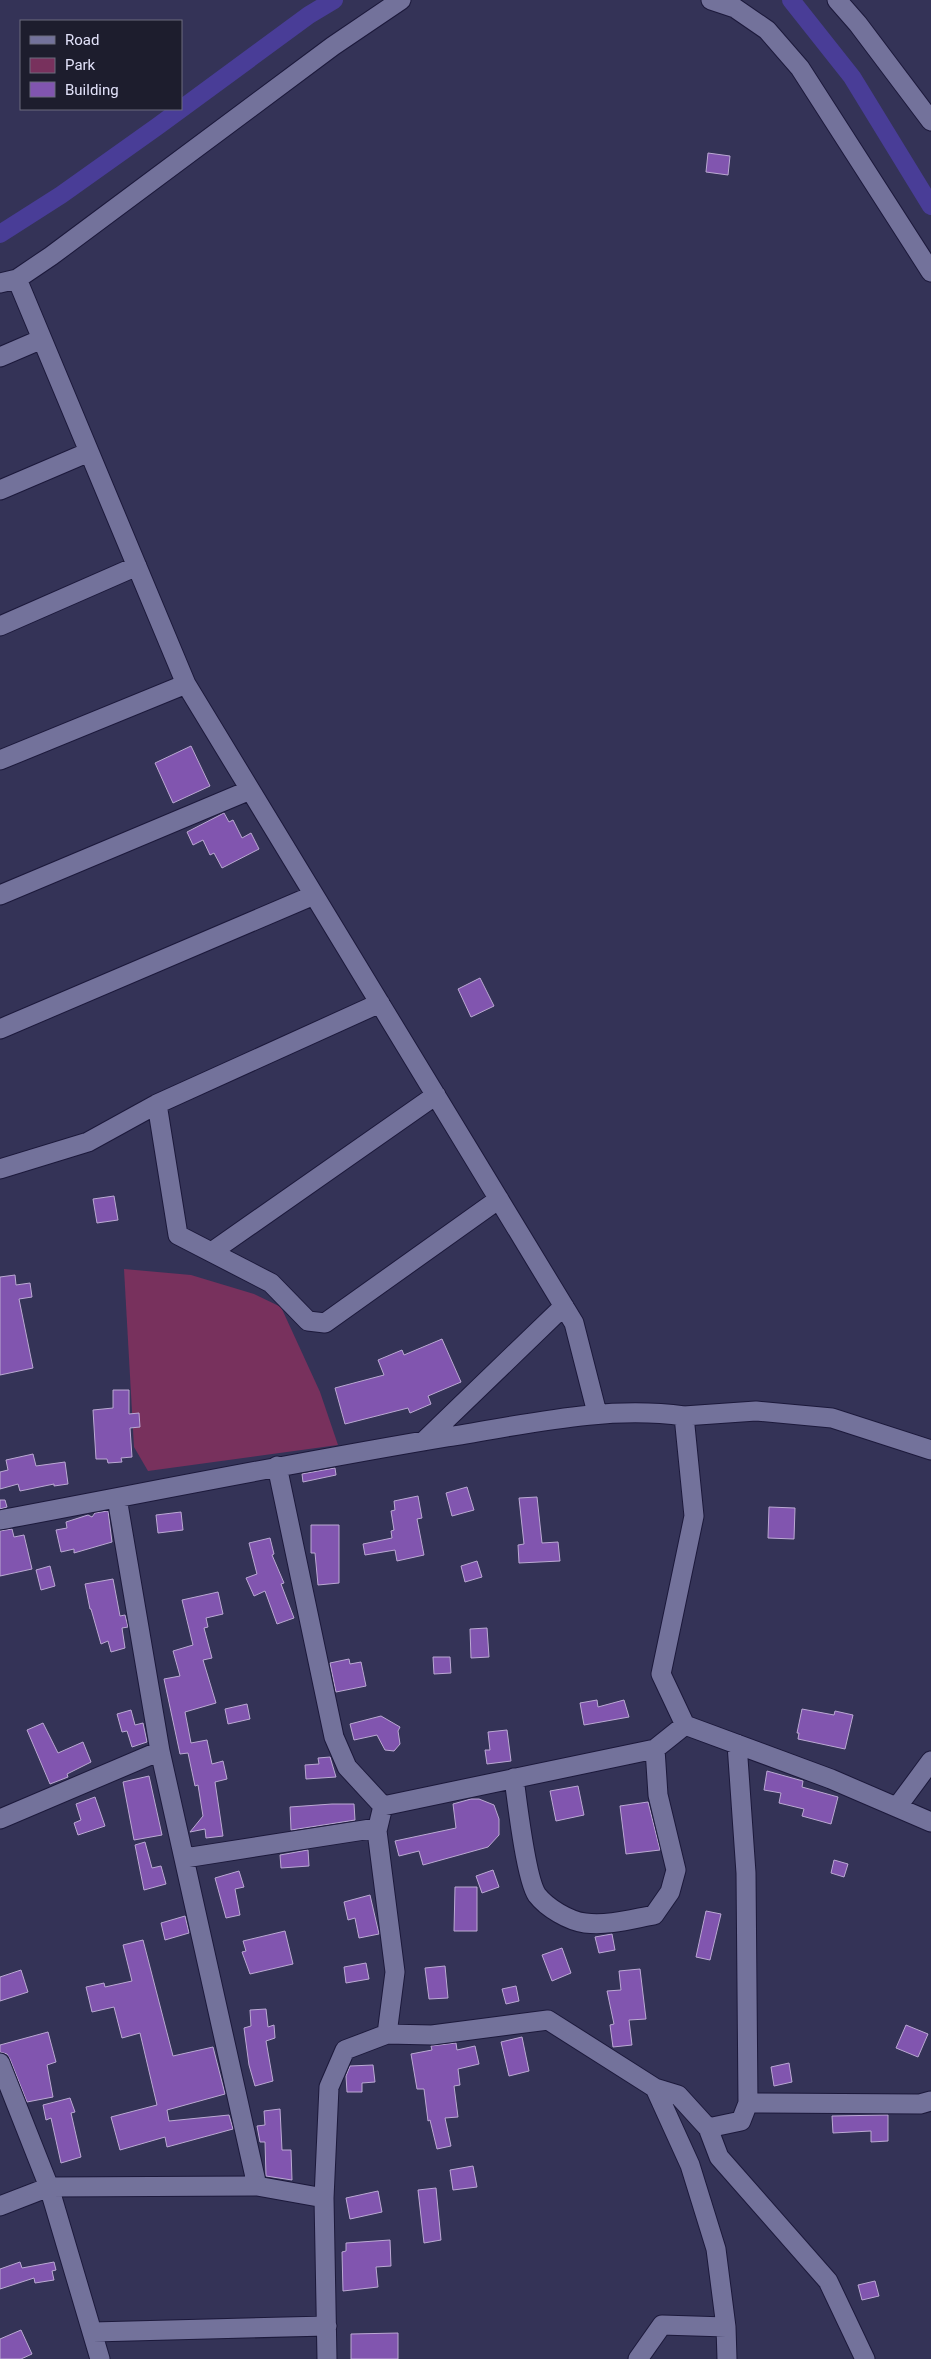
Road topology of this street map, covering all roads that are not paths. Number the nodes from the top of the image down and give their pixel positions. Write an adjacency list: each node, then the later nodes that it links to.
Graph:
1 (401, 0): 7 (street)
2 (711, 0): 4 (street)
3 (837, 0): 5 (street)
4 (738, 4): 6 (street)
5 (931, 121)
6 (931, 272)
7 (9, 281): 8 (street)
8 (42, 339): 9 (street); 10 (street)
9 (0, 357)
10 (90, 452): 11 (street); 12 (street)
11 (0, 490)
12 (137, 566): 13 (street); 14 (street)
13 (0, 626)
14 (186, 684): 15 (street); 16 (street)
15 (0, 760)
16 (250, 790): 17 (street); 18 (street)
17 (0, 895)
18 (314, 895): 19 (street); 20 (street)
19 (380, 1003): 21 (street); 22 (street)
20 (0, 1029)
21 (436, 1095): 24 (street); 25 (street)
22 (157, 1104): 23 (street); 25 (street)
23 (0, 1169)
24 (499, 1200): 25 (street); 26 (street)
25 (213, 1252)
26 (564, 1306): 27 (street); 29 (street)
27 (597, 1413): 28 (street); 29 (street)
28 (684, 1416): 30 (street); 34 (street)
29 (424, 1441): 31 (street)
30 (931, 1450)
31 (277, 1466): 32 (street); 40 (street)
32 (117, 1498): 33 (street); 37 (street)
33 (0, 1520)
34 (684, 1725): 35 (street); 36 (street)
35 (737, 1744): 41 (street); 50 (street)
36 (655, 1749): 39 (street); 39 (street)
37 (160, 1750): 42 (street); 45 (street)
38 (931, 1761): 41 (street)
39 (514, 1778): 40 (street)
40 (382, 1806): 44 (street)
41 (897, 1807): 43 (street)
42 (0, 1819)
43 (931, 1822)
44 (377, 1828): 45 (street); 46 (street)
45 (185, 1858): 52 (street)
46 (387, 2034): 48 (street); 54 (street)
47 (0, 2063): 53 (street)
48 (656, 2088): 51 (street); 57 (street)
49 (931, 2101): 50 (street)
50 (748, 2103): 51 (street)
51 (708, 2128): 63 (street)
52 (257, 2186): 53 (street); 54 (street)
53 (49, 2187): 55 (street); 58 (street)
54 (324, 2198): 56 (street)
55 (0, 2206)
56 (327, 2326): 58 (street); 60 (street)
57 (726, 2327): 61 (street); 62 (street)
58 (93, 2332): 59 (street)
59 (100, 2359)
60 (327, 2359)
61 (638, 2359)
62 (727, 2359)
63 (865, 2359)

